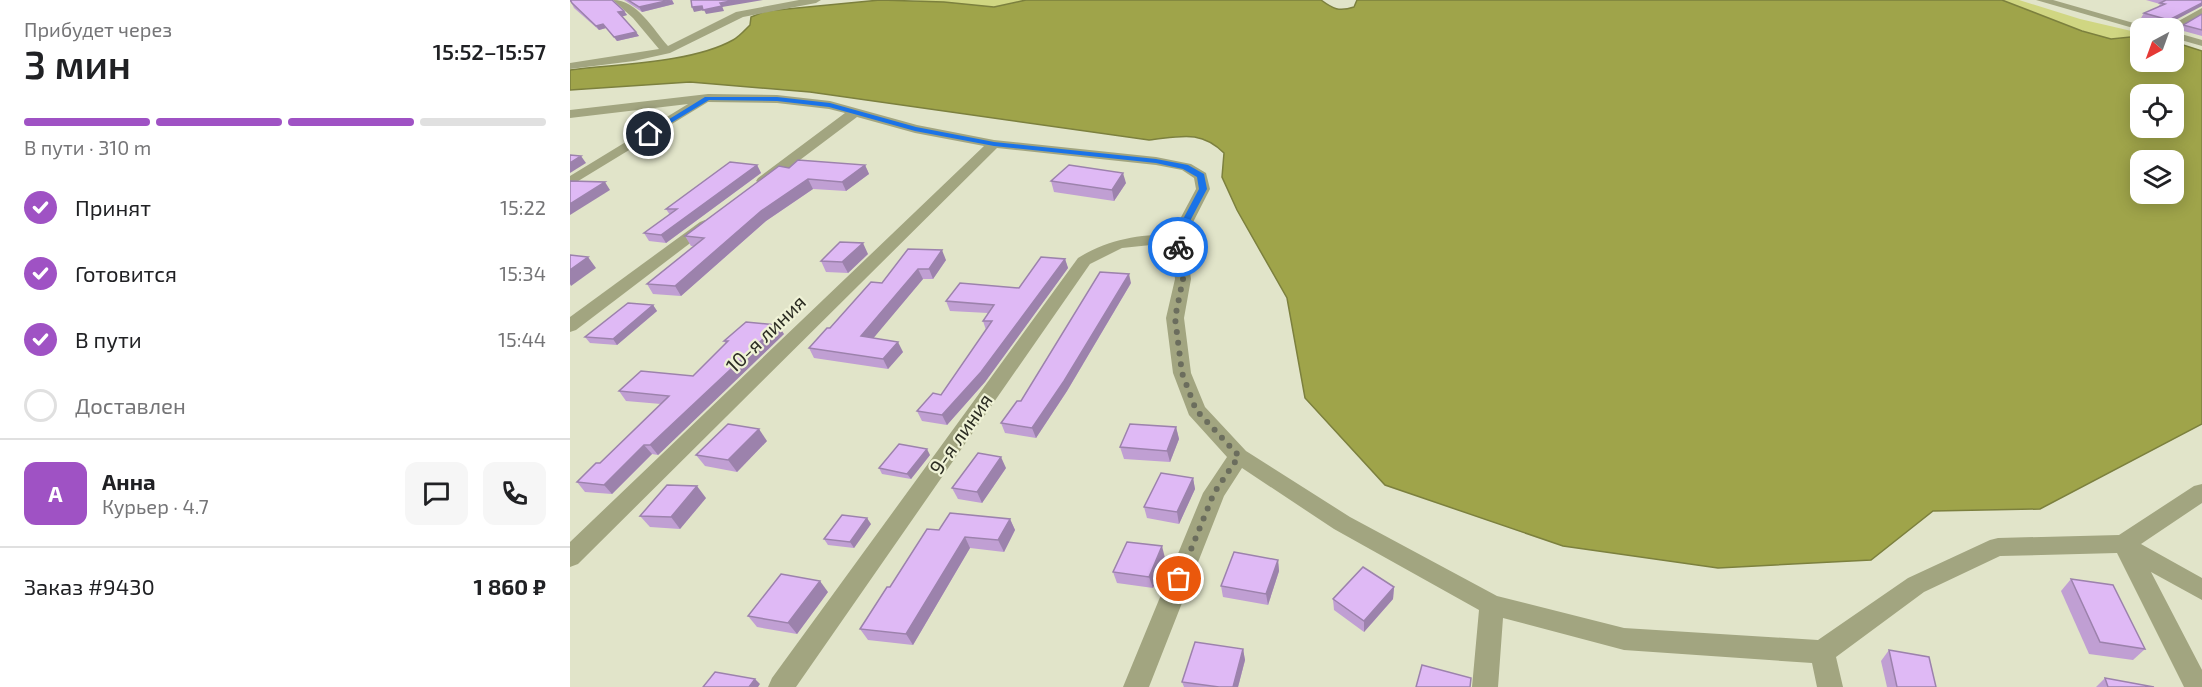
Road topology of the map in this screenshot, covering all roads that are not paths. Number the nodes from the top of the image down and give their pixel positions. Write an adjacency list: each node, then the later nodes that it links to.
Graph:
1 (618, 0): 11 (street)
2 (736, 0): 6 (street)
3 (816, 0): 6 (street)
4 (2041, 0): 8 (street)
5 (2202, 11): 7 (street)
6 (740, 14): 11 (street)
7 (2184, 21)
8 (2130, 24)
9 (2184, 38): 10 (street)
10 (2202, 43)
11 (666, 51): 12 (street)
12 (570, 66)
13 (708, 98): 14 (street); 15 (street); 17 (street)
14 (855, 112): 16 (street); 18 (street)
15 (570, 114)
16 (994, 144): 20 (street); 25 (street, 10-я линия)
17 (570, 182)
18 (751, 190)
19 (713, 219): 21 (street)
20 (1177, 238): 22 (street); 29 (street, 9-я линия)
21 (570, 326)
22 (1239, 456): 27 (street); 30 (street)
23 (2202, 492): 24 (street)
24 (2122, 544): 26 (street); 28 (street); 33 (street)
25 (570, 557)
26 (2202, 590)
27 (1492, 605): 28 (street); 31 (street)
28 (1822, 652): 32 (street)
29 (781, 687)
30 (1136, 687)
31 (1485, 687)
32 (1830, 687)
33 (2197, 687)

